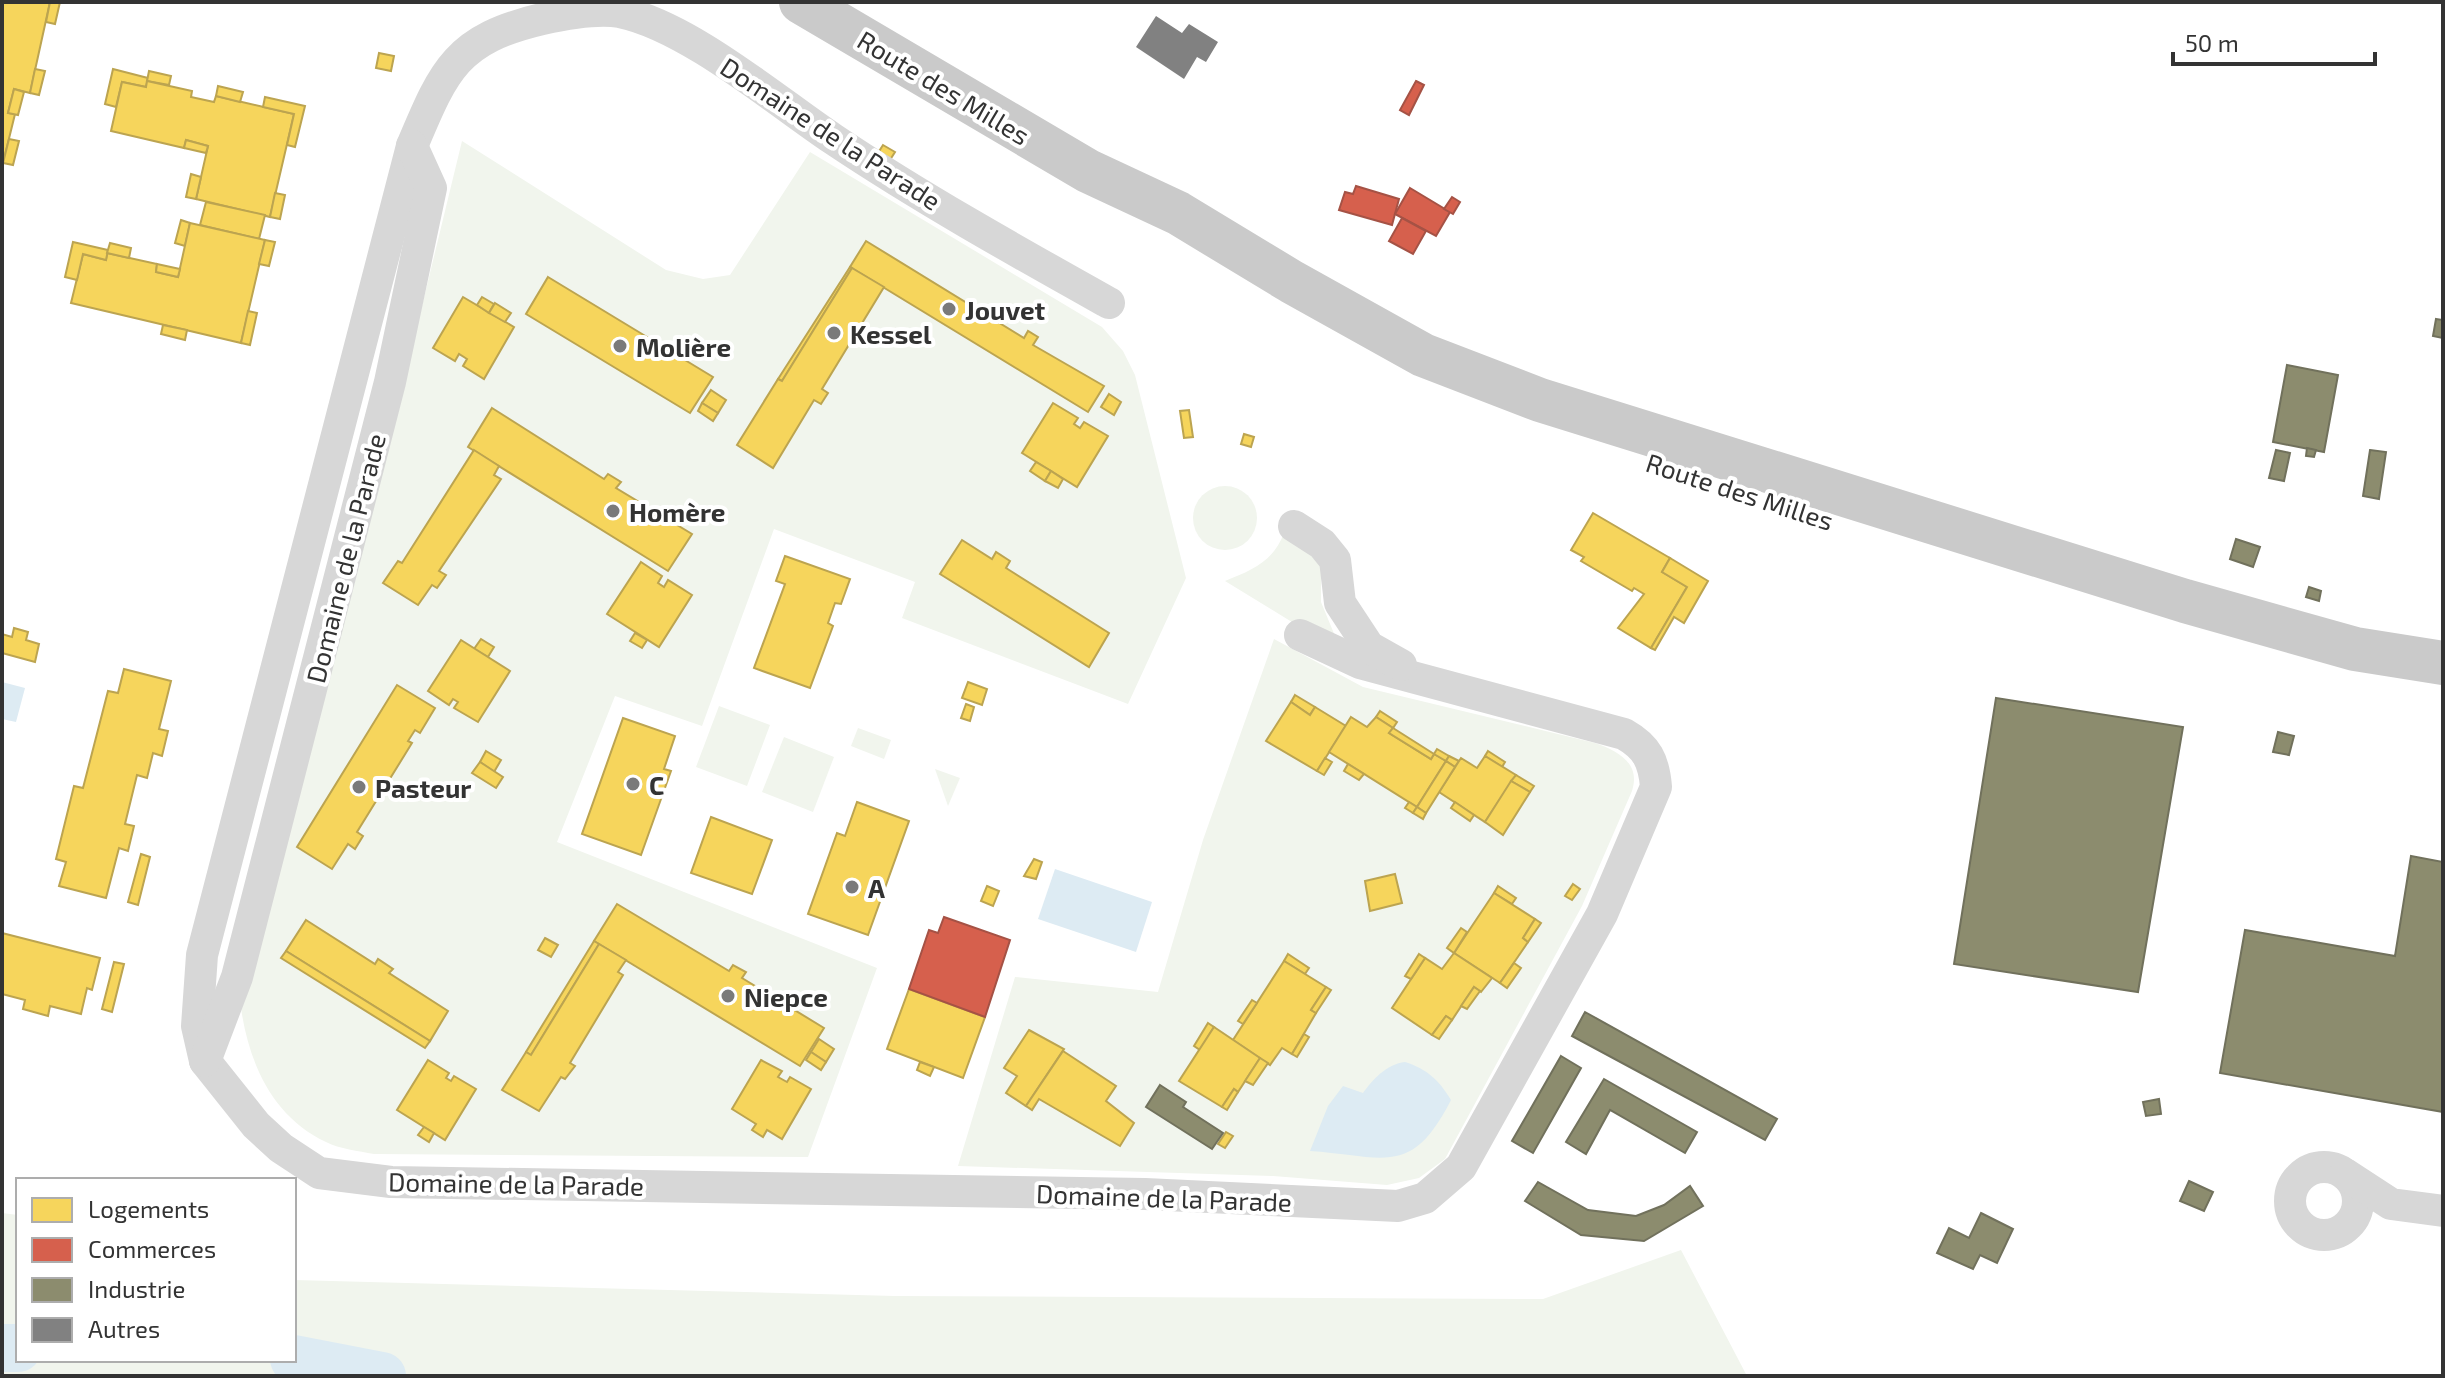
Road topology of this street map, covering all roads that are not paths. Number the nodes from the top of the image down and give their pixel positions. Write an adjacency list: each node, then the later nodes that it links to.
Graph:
1 (801, 2): 2 (main road, Route des Milles)
2 (1088, 171): 6 (main road, Route des Milles); 8 (main road, Route des Milles)
3 (1109, 303): 7 (street, Domaine de la Parade)
4 (1294, 526): 7 (street, Domaine de la Parade)
5 (1300, 635): 7 (street, Domaine de la Parade)
6 (2443, 663)
7 (1428, 682)
8 (2443, 694)
9 (2339, 1170): 10 (street); 12 (street); 12 (street)
10 (2391, 1204): 11 (street); 12 (street)
11 (2443, 1211)
12 (2349, 1225)

